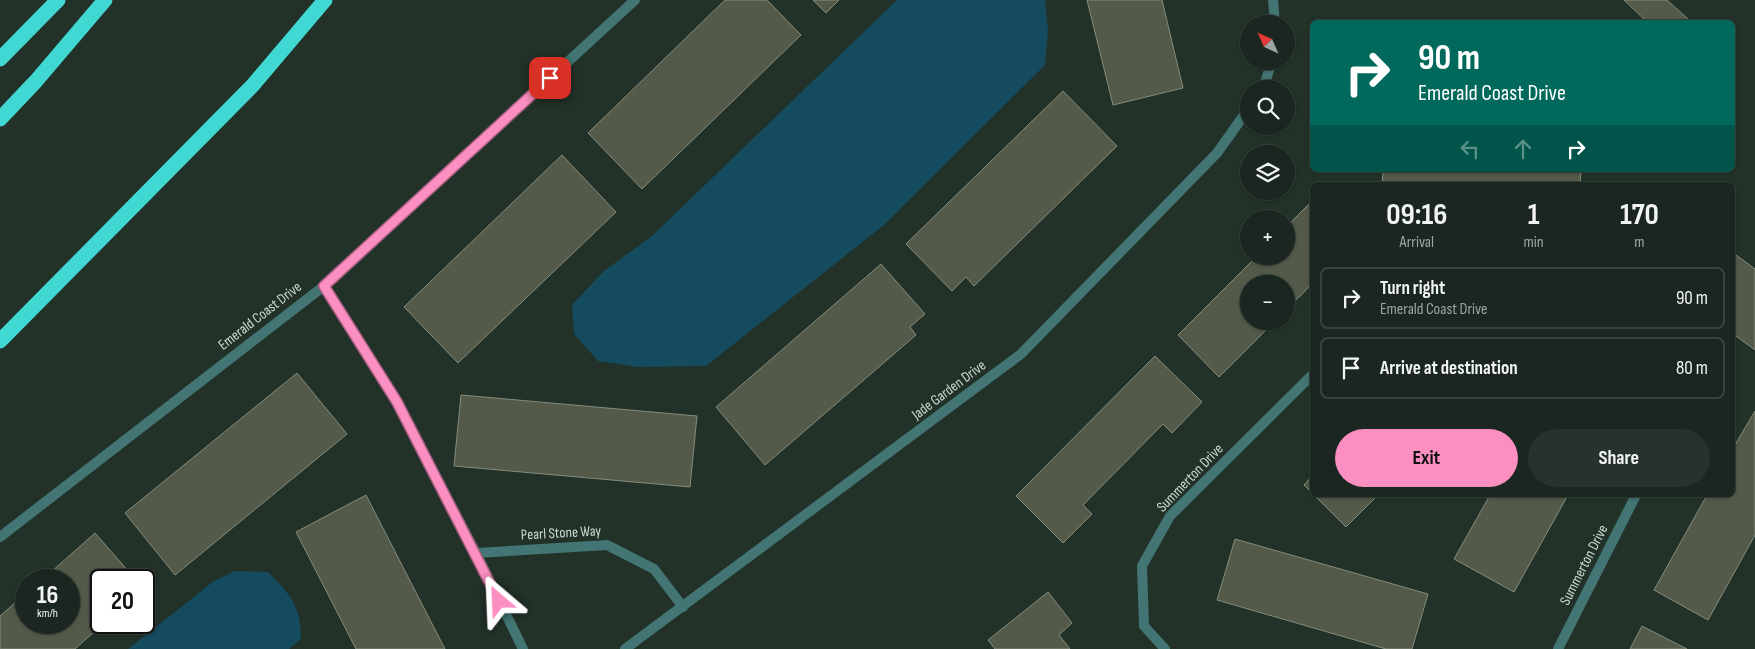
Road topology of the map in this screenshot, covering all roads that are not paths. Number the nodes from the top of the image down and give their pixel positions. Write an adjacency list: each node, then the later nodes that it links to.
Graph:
1 (58, 0): 7 (highway)
2 (105, 0): 8 (highway)
3 (325, 0): 11 (highway)
4 (635, 0): 10 (lane, Emerald Coast Drive)
5 (1273, 0): 6 (lane)
6 (1274, 15)
7 (0, 59)
8 (0, 119)
9 (1240, 121): 16 (lane, Jade Garden Drive)
10 (324, 286): 14 (lane, Emerald Coast Drive); 15 (lane)
11 (0, 341)
12 (1310, 377): 19 (lane, Summerton Drive)
13 (1635, 497): 20 (lane, Summerton Drive)
14 (0, 537)
15 (476, 553): 16 (lane, Pearl Stone Way); 17 (lane)
16 (683, 607): 18 (lane, Jade Garden Drive)
17 (523, 649)
18 (625, 649)
19 (1165, 649)
20 (1558, 649)

